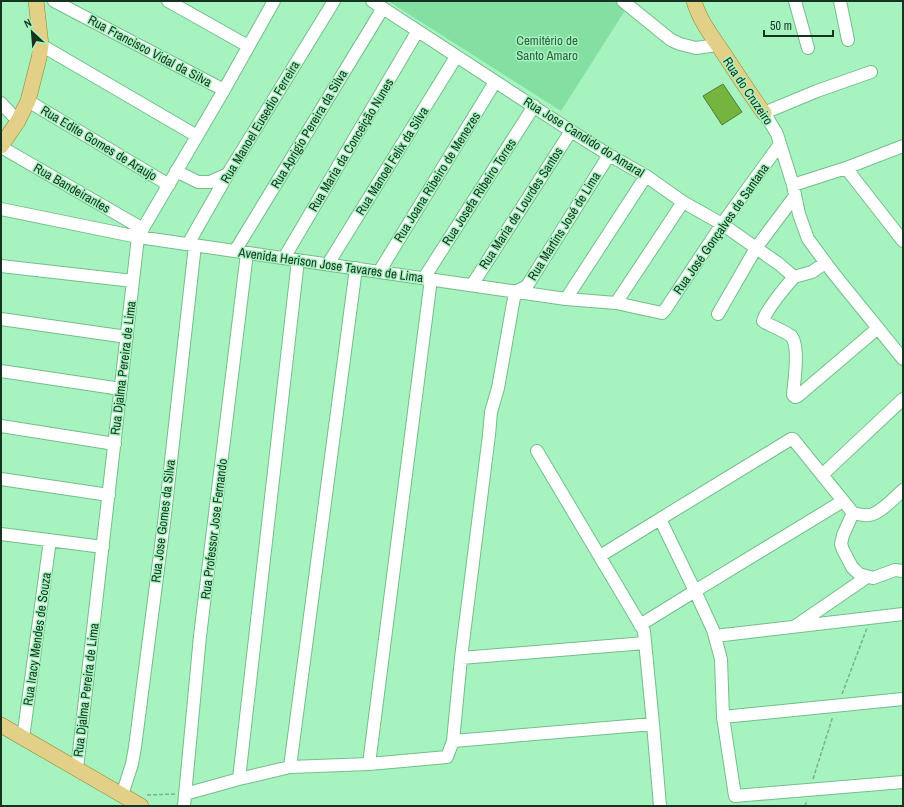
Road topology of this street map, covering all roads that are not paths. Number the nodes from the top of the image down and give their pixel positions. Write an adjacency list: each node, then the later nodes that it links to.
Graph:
1 (36, 1): 14 (main road)
2 (54, 1): 21 (street, Rua Francisco Vidal da Silva)
3 (168, 1): 16 (street)
4 (274, 1): 16 (street, Rua Djalma Pereira de Lima)
5 (334, 1): 35 (street, Rua Manoel Eusedio Ferreira)
6 (372, 1): 11 (street, Rua Jose Candido do Amaral)
7 (623, 1): 15 (street)
8 (694, 1): 15 (main road, Rua do Cruzeiro)
9 (795, 1): 17 (street)
10 (840, 1): 13 (street)
11 (383, 8): 12 (street, Rua Jose Candido do Amaral); 48 (street, Rua Aprigio Pereira da Silva)
12 (417, 32): 18 (street, Rua Jose Candido do Amaral); 50 (street, Rua Maria da Conceição Nunes)
13 (848, 40)
14 (40, 45): 22 (main road); 28 (street)
15 (718, 45): 25 (main road, Rua do Cruzeiro)
16 (248, 46): 21 (street, Rua Djalma Pereira de Lima)
17 (808, 48)
18 (456, 57): 20 (street, Rua Jose Candido do Amaral); 53 (street, Rua Manoel Felix da Silva)
19 (871, 72): 25 (street)
20 (495, 82): 24 (street, Rua Jose Candido do Amaral); 56 (street, Rua Joana Ribeiro de Menezes)
21 (224, 90): 28 (street, Rua Djalma Pereira de Lima)
22 (28, 101): 26 (main road); 38 (street, Rua Edite Gomes de Araujo)
23 (1, 103): 26 (street)
24 (534, 106): 27 (street, Rua Jose Candido do Amaral); 58 (street, Rua Josefa Ribeiro Torres)
25 (764, 113): 29 (street, Rua do Cruzeiro)
26 (18, 121): 31 (main road)
27 (571, 131): 32 (street, Rua Jose Candido do Amaral); 60 (street, Rua Maria de Lourdes Santos)
28 (197, 136): 34 (street, Rua Djalma Pereira de Lima)
29 (780, 144): 39 (street, Rua do Cruzeiro); 43 (street, Rua José Gonçalves de Santana)
30 (903, 146): 33 (street)
31 (1, 147): 44 (street, Rua Bandeirantes)
32 (609, 155): 36 (street, Rua Jose Candido do Amaral); 61 (street, Rua Martins José de Lima)
33 (846, 168): 39 (street); 45 (street)
34 (176, 172): 37 (street); 38 (street, Rua Djalma Pereira de Lima)
35 (228, 174): 37 (street); 41 (street, Rua Manoel Eusedio Ferreira)
36 (646, 176): 40 (street, Rua Jose Candido do Amaral); 62 (street)
37 (198, 182): 41 (street)
38 (169, 184): 44 (street, Rua Djalma Pereira de Lima)
39 (794, 190): 47 (street); 52 (street, Rua do Cruzeiro)
40 (683, 202): 43 (street, Rua Jose Candido do Amaral); 63 (street)
41 (211, 205): 46 (street, Rua Manoel Eusedio Ferreira)
42 (1, 209): 44 (street, Avenida Herison Jose Tavares de Lima)
43 (722, 224): 47 (street, Rua Jose Candido do Amaral); 64 (street, Rua José Gonçalves de Santana)
44 (141, 233): 46 (street, Avenida Herison Jose Tavares de Lima); 59 (street, Rua Djalma Pereira de Lima)
45 (903, 241)
46 (192, 244): 48 (street, Avenida Herison Jose Tavares de Lima); 108 (street, Rua Jose Gomes da Silva)
47 (756, 248): 57 (street, Rua Jose Candido do Amaral); 65 (street)
48 (235, 251): 49 (street, Avenida Herison Jose Tavares de Lima)
49 (247, 253): 50 (street, Avenida Herison Jose Tavares de Lima); 107 (street, Rua Professor Jose Fernando)
50 (284, 258): 51 (street, Avenida Herison Jose Tavares de Lima)
51 (298, 260): 53 (street, Avenida Herison Jose Tavares de Lima); 105 (street)
52 (825, 262): 57 (street); 67 (street, Rua do Cruzeiro)
53 (328, 264): 55 (street, Avenida Herison Jose Tavares de Lima)
54 (1, 266): 59 (street)
55 (356, 268): 56 (street, Avenida Herison Jose Tavares de Lima); 103 (street)
56 (379, 272): 58 (street, Avenida Herison Jose Tavares de Lima)
57 (794, 277): 67 (street)
58 (427, 278): 60 (street, Avenida Herison Jose Tavares de Lima); 102 (street)
59 (133, 281): 68 (street, Rua Djalma Pereira de Lima)
60 (472, 285): 61 (street, Avenida Herison Jose Tavares de Lima)
61 (515, 292): 62 (street, Avenida Herison Jose Tavares de Lima); 95 (street)
62 (566, 299): 63 (street, Avenida Herison Jose Tavares de Lima)
63 (616, 303): 64 (street, Avenida Herison Jose Tavares de Lima)
64 (662, 313)
65 (718, 314)
66 (1, 319): 68 (street)
67 (878, 328): 69 (street, Rua do Cruzeiro)
68 (127, 337): 71 (street, Rua Djalma Pereira de Lima)
69 (903, 359)
70 (1, 371): 71 (street)
71 (121, 389): 74 (street, Rua Djalma Pereira de Lima)
72 (903, 399): 76 (street)
73 (1, 426): 74 (street)
74 (115, 444): 79 (street, Rua Djalma Pereira de Lima)
75 (537, 451): 86 (street)
76 (822, 476): 80 (street); 82 (street)
77 (1, 479): 79 (street)
78 (903, 490): 81 (street)
79 (108, 495): 85 (street, Rua Djalma Pereira de Lima)
80 (843, 501): 81 (street); 89 (street)
81 (852, 513): 88 (street)
82 (660, 519): 86 (street); 89 (street)
83 (1, 534): 84 (street)
84 (50, 540): 85 (street); 100 (street, Rua Iracy Mendes de Souza)
85 (103, 547): 104 (street, Rua Djalma Pereira de Lima)
86 (600, 556): 91 (street)
87 (903, 571): 88 (street)
88 (867, 577): 92 (street)
89 (695, 591): 91 (street); 93 (street)
90 (903, 614): 92 (street)
91 (640, 625): 94 (street)
92 (795, 627): 93 (street)
93 (715, 636): 97 (street)
94 (645, 643): 95 (street); 98 (street)
95 (461, 658): 101 (street)
96 (903, 699): 97 (street)
97 (723, 717): 106 (street)
98 (653, 724): 101 (street); 111 (street)
99 (1, 725): 100 (main road)
100 (23, 738): 104 (main road)
101 (453, 740): 102 (street)
102 (369, 764): 103 (street)
103 (290, 767): 105 (street)
104 (77, 769): 108 (main road)
105 (239, 779): 107 (street)
106 (903, 782)
107 (185, 794): 110 (street, Rua Professor Jose Fernando)
108 (122, 795): 109 (main road)
109 (143, 800)
110 (184, 806)
111 (660, 806)

